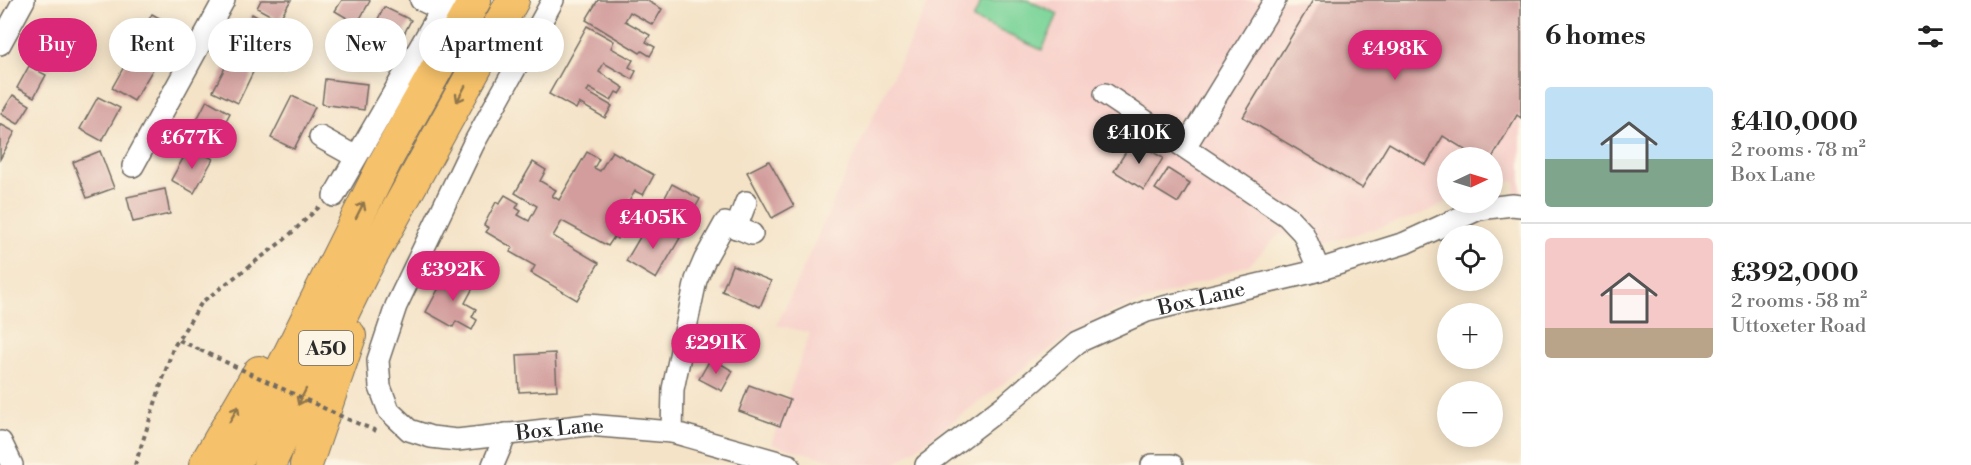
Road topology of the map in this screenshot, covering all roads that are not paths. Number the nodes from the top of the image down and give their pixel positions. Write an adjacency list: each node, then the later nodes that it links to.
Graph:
1 (24, 0): 9 (street)
2 (224, 0): 14 (street)
3 (421, 0): 8 (street)
4 (476, 0): 19 (highway, A50, one-way to 4)
5 (513, 0): 18 (highway, A50, one-way to 18)
6 (553, 0): 22 (street, Box Lane)
7 (1275, 0): 12 (street)
8 (444, 5): 13 (street)
9 (0, 44)
10 (1105, 94): 12 (street)
11 (320, 137): 13 (street)
12 (1185, 147): 20 (street)
13 (356, 157): 15 (street)
14 (133, 165)
15 (334, 196)
16 (746, 202): 21 (street)
17 (1516, 206): 20 (street, Box Lane)
18 (386, 233): 27 (highway, A50, one-way to 27); 28 (highway)
19 (334, 262): 25 (highway, one-way to 19); 26 (highway, A50)
20 (1319, 270): 31 (street, Box Lane)
21 (672, 432): 22 (street, Box Lane); 30 (street, Box Lane)
22 (506, 434): 29 (street)
23 (1, 442): 24 (street)
24 (12, 465)
25 (205, 465)
26 (234, 465)
27 (268, 465)
28 (306, 465)
29 (493, 465)
30 (789, 465)
31 (926, 465)
32 (1152, 465): 33 (street)
33 (1172, 465)

